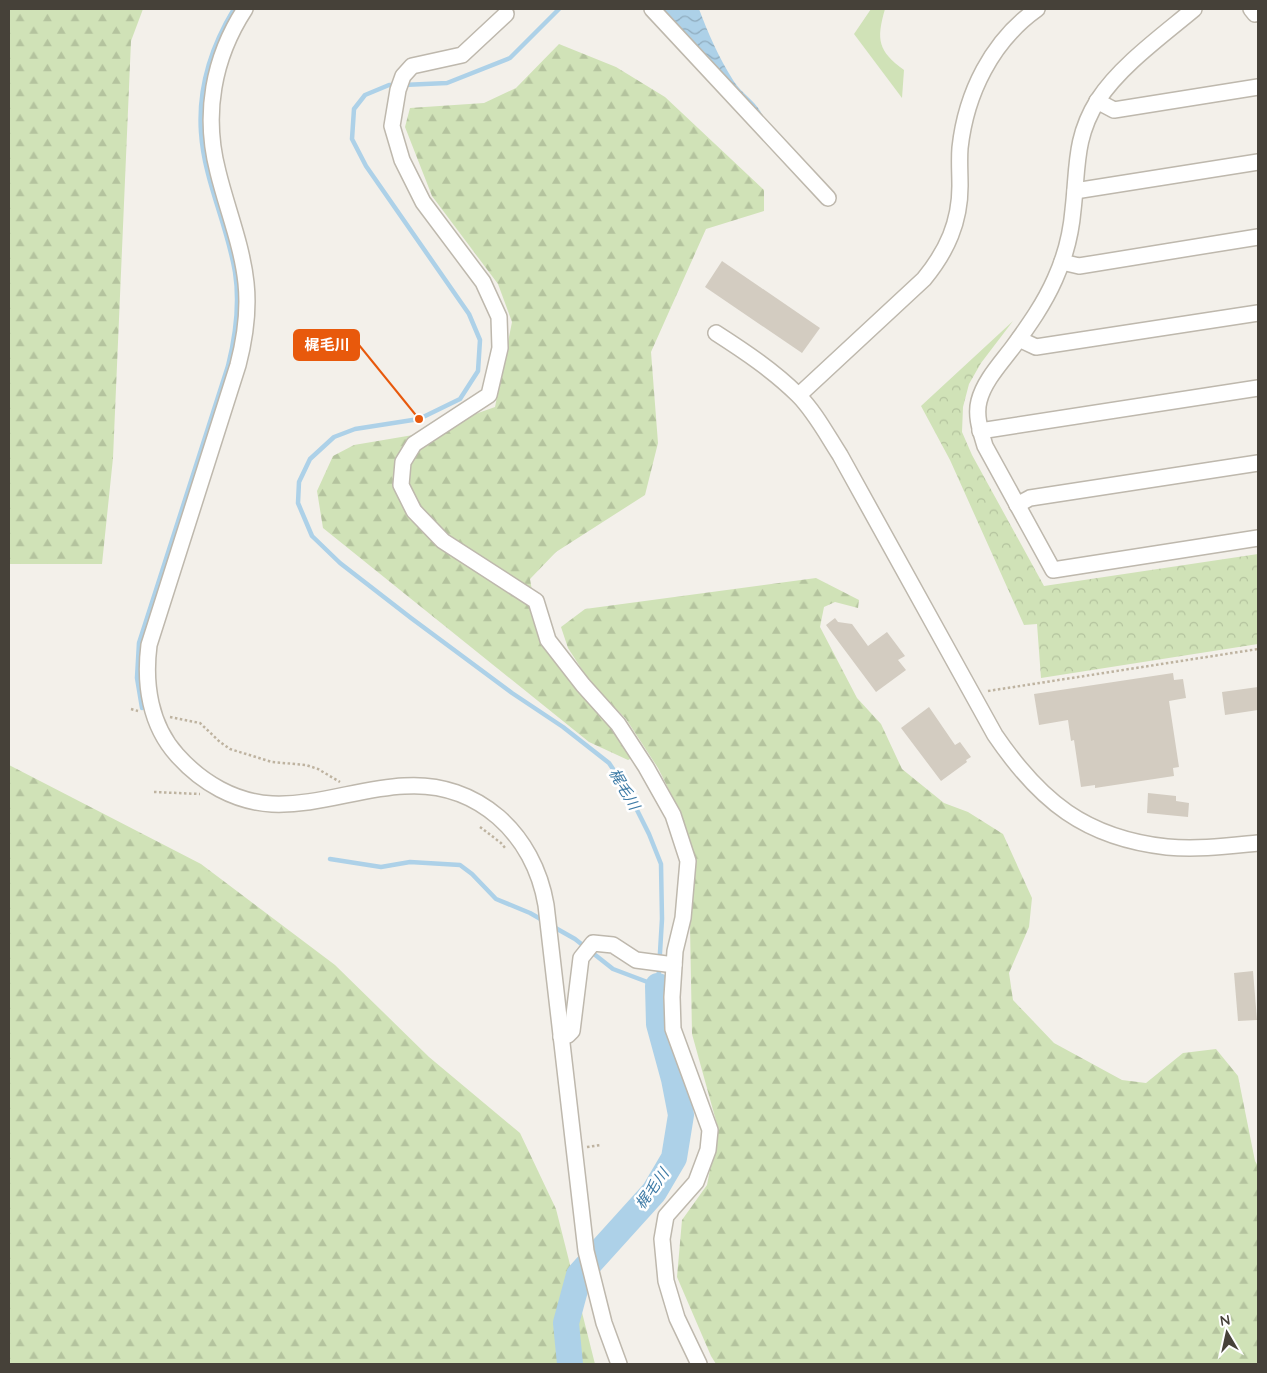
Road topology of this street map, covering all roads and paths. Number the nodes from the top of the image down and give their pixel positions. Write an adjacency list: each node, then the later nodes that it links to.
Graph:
1 (245, 9): 26 (street)
2 (652, 9): 12 (street)
3 (1037, 9): 19 (street)
4 (1194, 9): 9 (street)
5 (1251, 9): 6 (street)
6 (1258, 13)
7 (506, 14): 31 (street)
8 (1258, 87): 9 (street)
9 (1097, 101): 11 (street)
10 (1258, 162): 11 (street)
11 (1075, 191): 14 (street)
12 (828, 198)
13 (1258, 238): 14 (street)
14 (1062, 262): 17 (street)
15 (1258, 312): 17 (street)
16 (716, 333): 19 (street)
17 (1018, 339): 20 (street)
18 (1258, 388): 20 (street)
19 (798, 396): 30 (street)
20 (980, 430): 22 (street)
21 (1258, 463): 22 (street)
22 (1017, 505): 23 (street)
23 (1258, 538)
24 (1258, 649): 25 (path)
25 (986, 692)
26 (154, 714): 27 (street); 29 (path)
27 (218, 788): 28 (path); 29 (street)
28 (154, 792)
29 (355, 793): 32 (street)
30 (1258, 843)
31 (664, 964): 32 (street); 34 (street)
32 (561, 1037): 33 (street)
33 (619, 1364)
34 (699, 1364)

